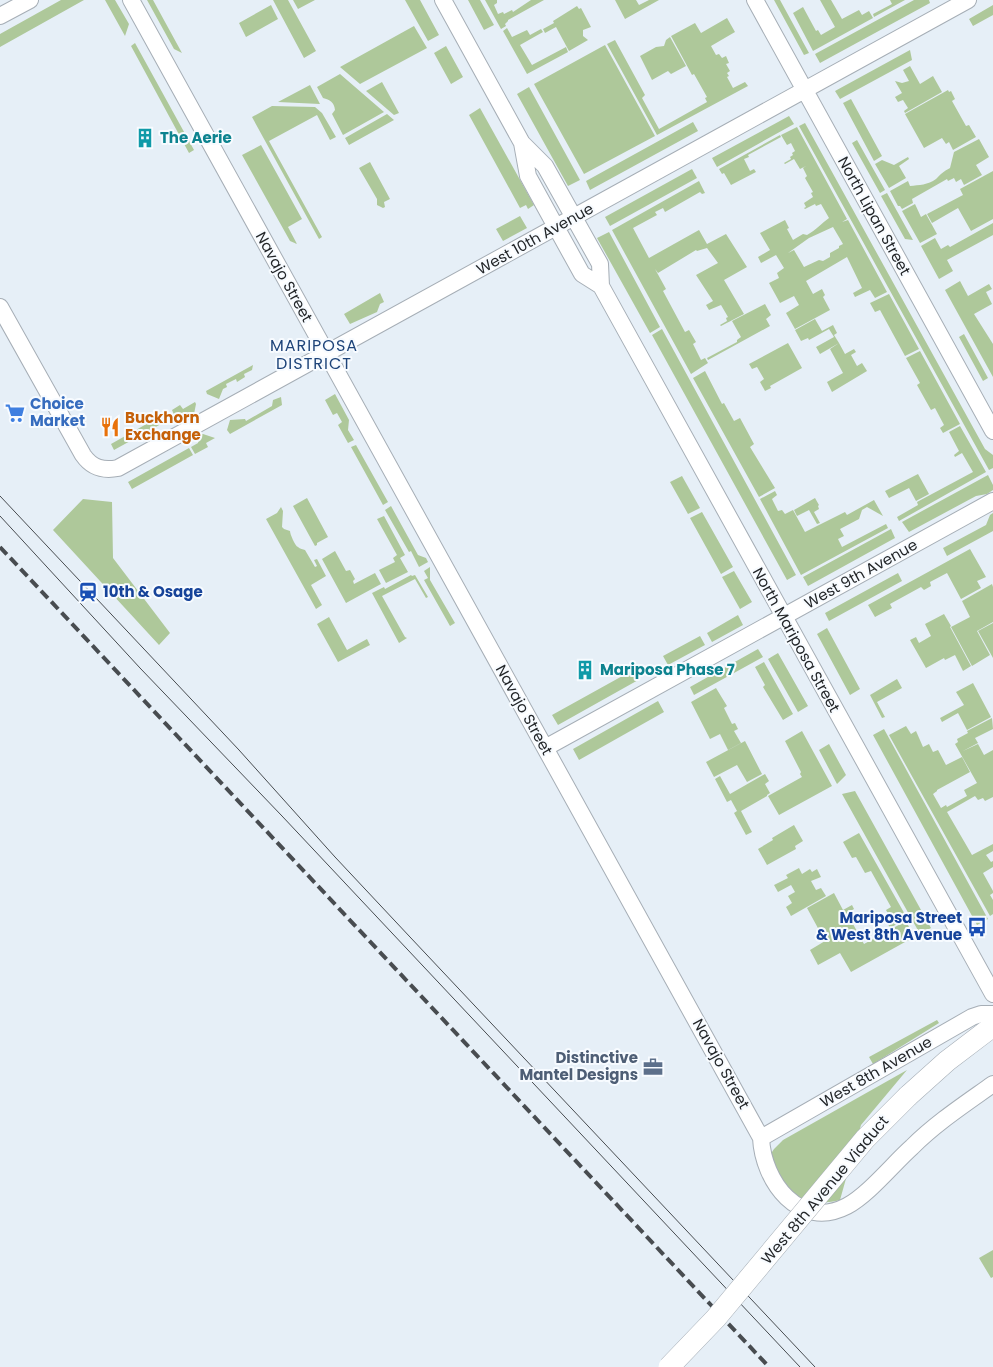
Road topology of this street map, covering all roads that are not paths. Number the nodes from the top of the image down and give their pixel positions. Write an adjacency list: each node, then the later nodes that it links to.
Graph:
1 (30, 0): 6 (street)
2 (131, 0): 13 (street, Navajo Street)
3 (443, 0): 8 (street, North Mariposa Street)
4 (755, 0): 7 (street, North Lipan Street)
5 (968, 0): 7 (street, West 10th Avenue)
6 (0, 16)
7 (805, 90): 9 (street, West 10th Avenue); 14 (street, North Lipan Street)
8 (522, 143): 9 (street, North Mariposa Street); 10 (street, North Mariposa Street)
9 (574, 217): 10 (street, West 10th Avenue); 11 (street, North Mariposa Street)
10 (556, 227): 11 (street, North Mariposa Street); 13 (street, West 10th Avenue)
11 (601, 286): 16 (street, North Mariposa Street)
12 (0, 307): 13 (street, West 10th Avenue)
13 (326, 354): 17 (street, Navajo Street)
14 (993, 431)
15 (993, 501): 16 (street, West 9th Avenue)
16 (784, 617): 17 (street, West 9th Avenue); 18 (street, North Mariposa Street)
17 (545, 748): 22 (street, Navajo Street)
18 (993, 994)
19 (993, 1014): 22 (street, West 8th Avenue)
20 (993, 1026): 23 (main road, West 8th Avenue Viaduct, bridge)
21 (993, 1084): 22 (street, Navajo Street)
22 (761, 1138)
23 (669, 1367)

